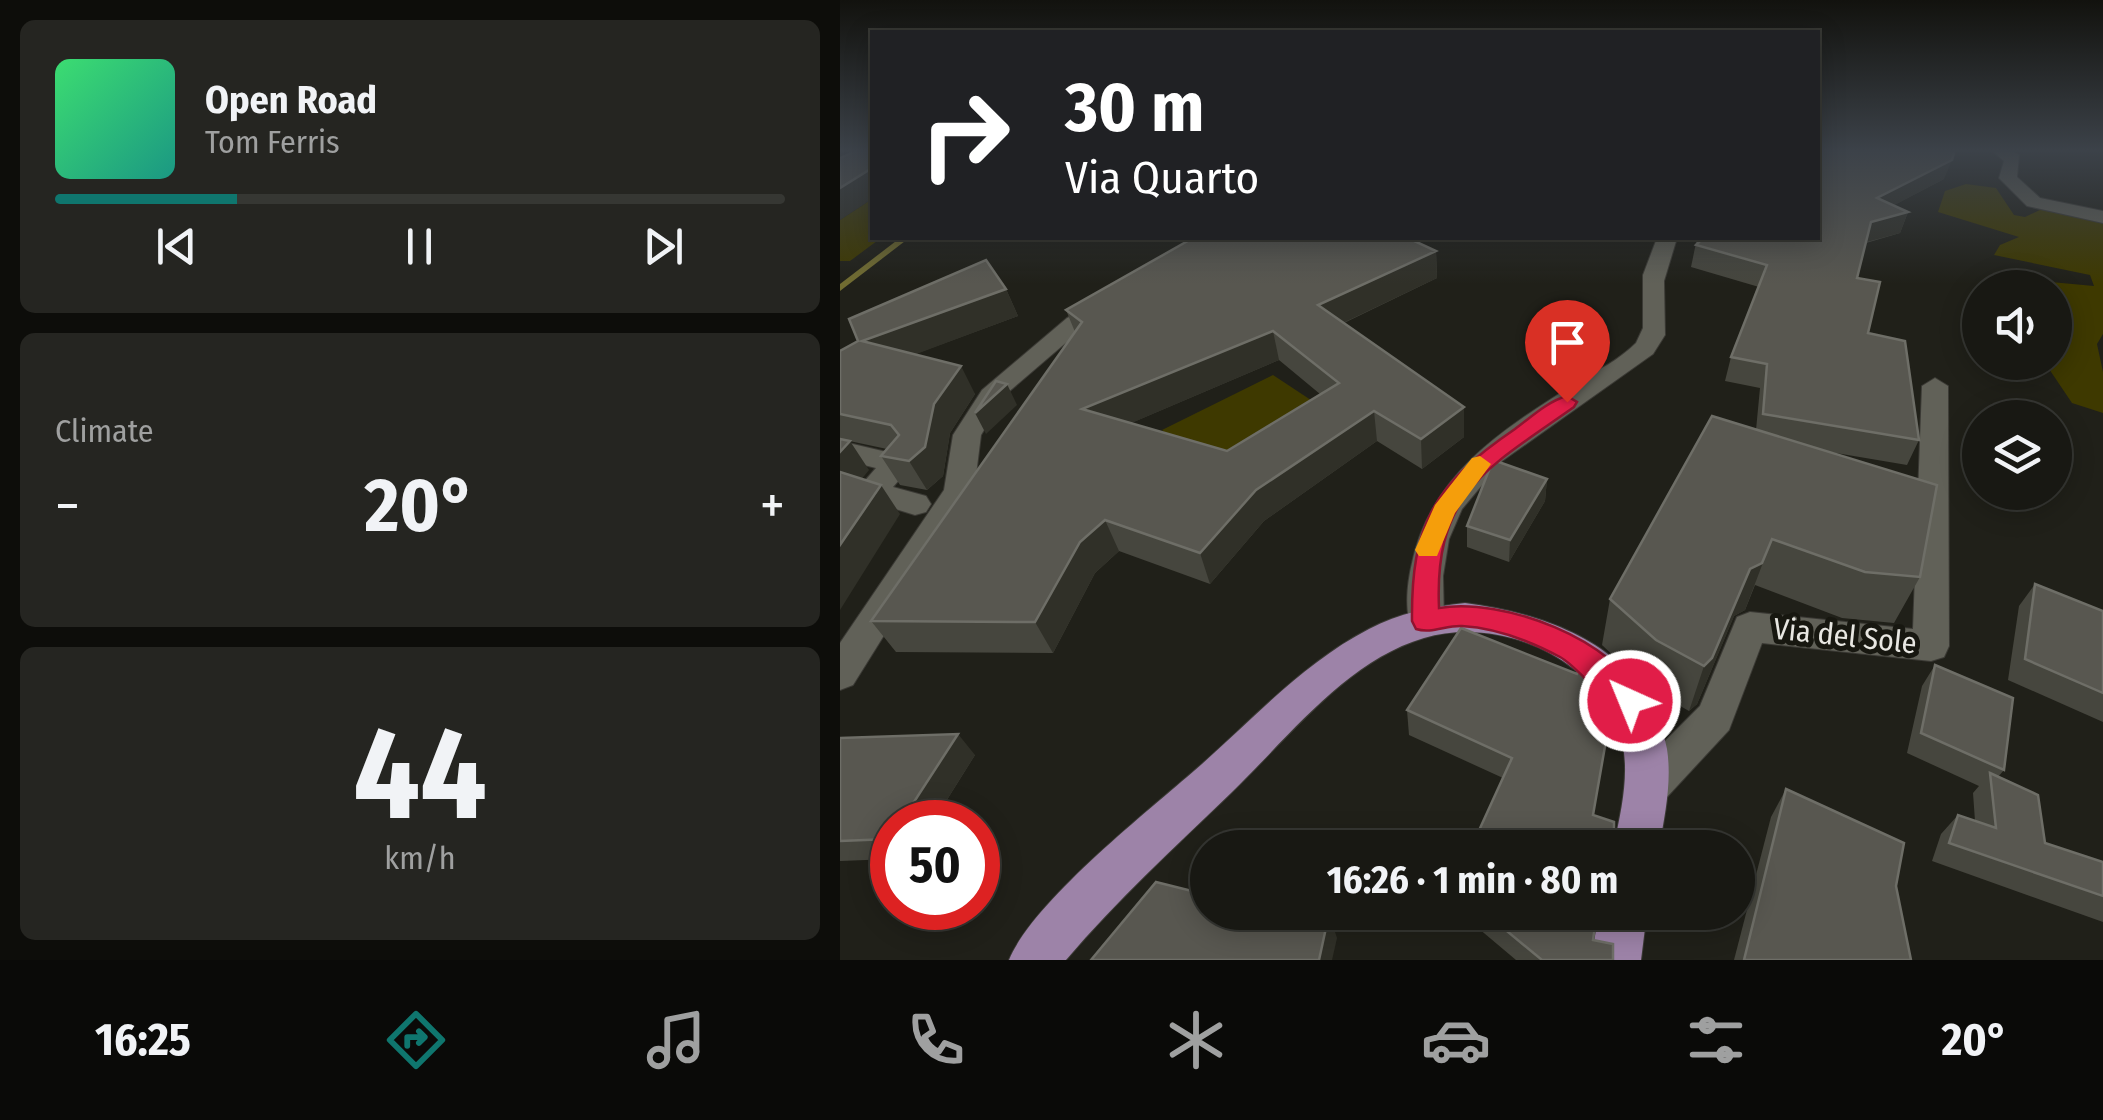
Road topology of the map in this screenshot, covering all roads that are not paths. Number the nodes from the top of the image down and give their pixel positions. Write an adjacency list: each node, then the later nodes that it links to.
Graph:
1 (2026, 195): 2 (street)
2 (2103, 217)
3 (1665, 240): 8 (street)
4 (1130, 294): 9 (street)
5 (1935, 386): 10 (street, Via del Sole)
6 (840, 450): 7 (street)
7 (915, 504)
8 (1426, 621): 10 (main road); 13 (main road)
9 (840, 674)
10 (1651, 784): 11 (main road)
11 (1640, 830)
12 (1620, 930): 14 (main road)
13 (1034, 960)
14 (1616, 960)

